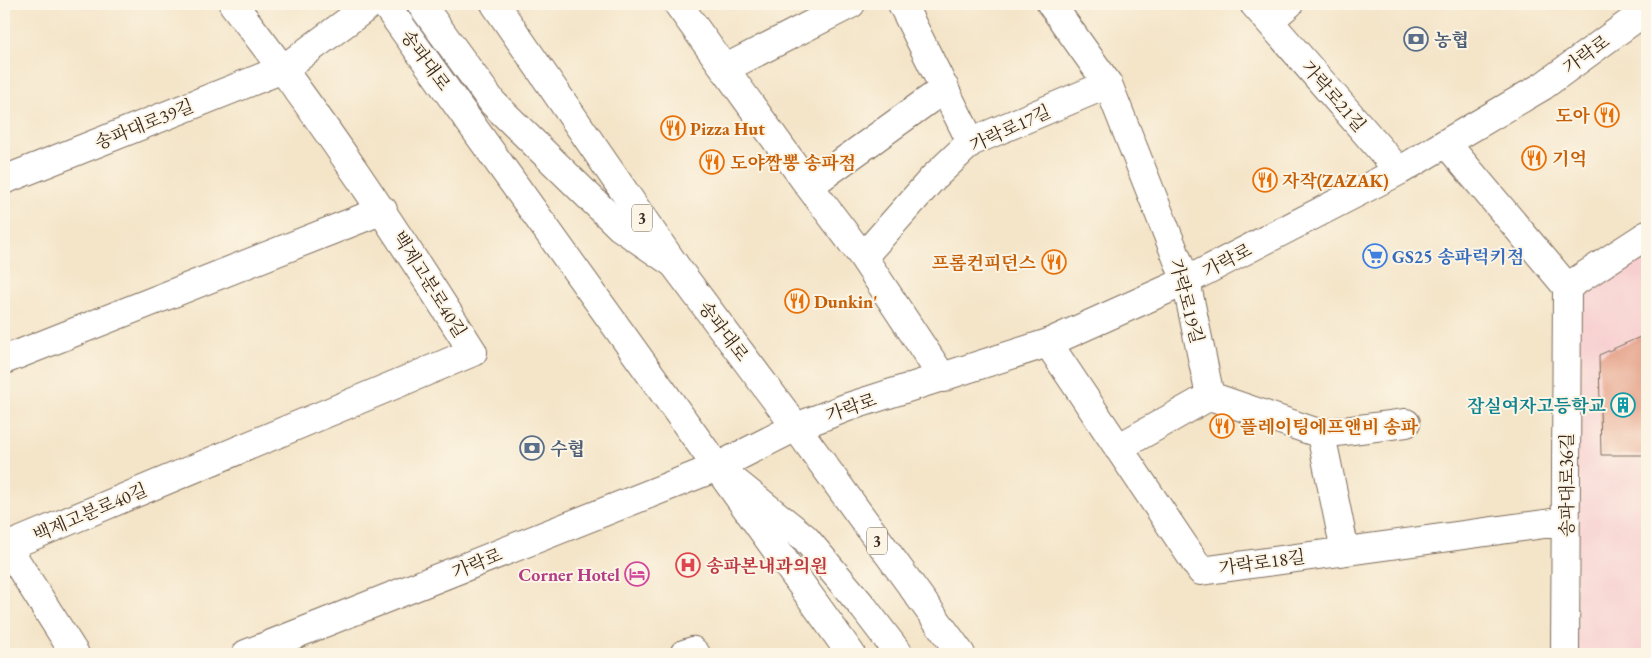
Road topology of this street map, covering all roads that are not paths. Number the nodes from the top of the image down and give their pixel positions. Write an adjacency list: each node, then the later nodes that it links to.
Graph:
1 (233, 4): 13 (street)
2 (371, 4): 13 (street, 송파대로39길)
3 (385, 4): 36 (street, 송파대로)
4 (421, 4): 25 (street)
5 (495, 4): 25 (street, 송파대로 / 3)
6 (678, 4): 14 (street)
7 (851, 4): 14 (street)
8 (902, 4): 16 (street)
9 (1051, 4): 15 (street, 가락로19길)
10 (1289, 4): 12 (street, 가락로21길)
11 (1647, 10): 18 (street, 가락로)
12 (1262, 13): 19 (street, 가락로21길)
13 (283, 68): 20 (street, 송파대로39길); 22 (street)
14 (724, 69): 21 (street)
15 (1108, 84): 17 (street, 가락로17길); 26 (street, 가락로19길)
16 (945, 88): 17 (street); 21 (street)
17 (971, 142): 24 (street, 가락로17길)
18 (1446, 143): 19 (street, 가락로); 27 (street)
19 (1399, 171): 26 (street, 가락로)
20 (4, 180)
21 (809, 186): 24 (street)
22 (383, 210): 29 (street); 38 (street, 백제고분로40길)
23 (1647, 235): 27 (street)
24 (863, 257): 30 (street)
25 (674, 264): 33 (street, 송파대로 / 3)
26 (1186, 281): 28 (street, 가락로); 31 (street, 가락로19길)
27 (1568, 287): 37 (street, 송파대로36길)
28 (1048, 343): 30 (street, 가락로); 35 (street, 가락로18길)
29 (4, 360)
30 (944, 378): 33 (street, 가락로)
31 (1210, 396): 34 (street); 35 (street)
32 (1406, 423): 34 (street)
33 (796, 427): 36 (street, 가락로); 44 (street, 송파대로 / 3)
34 (1321, 434): 39 (street)
35 (1118, 448): 39 (street, 가락로18길)
36 (717, 468): 41 (street, 가락로); 42 (street, 송파대로); 43 (street)
37 (1566, 521): 39 (street, 가락로18길); 45 (street, 송파대로36길)
38 (5, 546): 40 (street, 백제고분로40길)
39 (1345, 551)
40 (75, 654)
41 (246, 654)
42 (850, 654)
43 (900, 654)
44 (960, 654)
45 (1565, 654)

